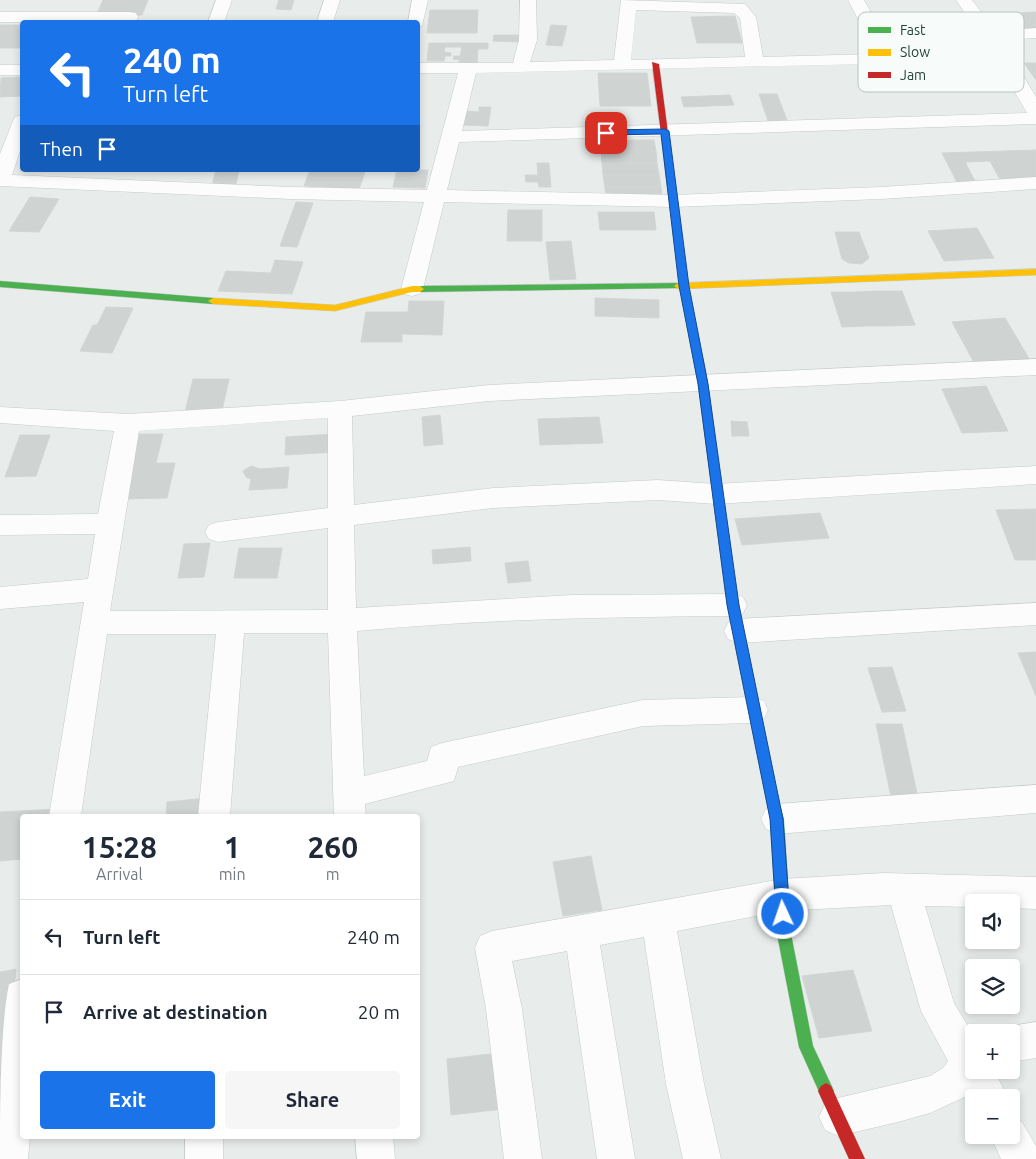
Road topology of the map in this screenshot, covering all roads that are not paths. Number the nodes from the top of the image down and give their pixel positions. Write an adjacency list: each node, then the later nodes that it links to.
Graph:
1 (97, 0): 12 (street)
2 (224, 0): 14 (street)
3 (332, 0): 15 (street)
4 (420, 0): 16 (street)
5 (528, 0): 23 (street)
6 (856, 0): 9 (street)
7 (964, 0): 10 (street)
8 (629, 3): 18 (street); 20 (street)
9 (862, 12)
10 (973, 12)
11 (0, 17): 12 (street)
12 (88, 17): 13 (street)
13 (130, 17)
14 (217, 20)
15 (326, 20)
16 (416, 20)
17 (858, 60): 18 (street)
18 (755, 62): 19 (street)
19 (655, 64): 20 (street); 30 (street)
20 (622, 65): 23 (street)
21 (470, 67): 22 (street); 23 (street); 31 (street)
22 (420, 68)
23 (520, 68)
24 (0, 70): 25 (street)
25 (20, 70)
26 (1023, 92): 27 (street)
27 (1036, 113)
28 (1036, 118): 30 (street)
29 (20, 126): 33 (street)
30 (665, 131): 31 (street); 36 (street)
31 (450, 137): 35 (street)
32 (133, 178): 33 (street); 35 (street)
33 (0, 180)
34 (1036, 183): 36 (street)
35 (437, 196): 36 (street); 40 (street)
36 (674, 201): 39 (street)
37 (1036, 272): 39 (street)
38 (0, 284): 40 (street)
39 (684, 286): 40 (street); 42 (street)
40 (412, 289)
41 (1036, 367): 42 (street)
42 (703, 384): 43 (street); 47 (street)
43 (340, 409): 45 (street); 48 (street)
44 (0, 415): 45 (street)
45 (128, 423): 49 (street)
46 (1036, 476): 47 (street)
47 (716, 494): 48 (street); 55 (street)
48 (341, 517): 51 (street); 56 (street)
49 (109, 524): 50 (street); 52 (street)
50 (0, 525)
51 (218, 532)
52 (101, 589): 53 (street); 57 (street)
53 (0, 598)
54 (1036, 614): 55 (street)
55 (736, 618): 56 (street); 59 (street)
56 (342, 621): 58 (street); 61 (street)
57 (96, 623): 58 (street); 62 (street)
58 (230, 623): 63 (street)
59 (753, 710): 61 (street); 64 (street)
60 (1036, 799): 64 (street)
61 (349, 805)
62 (65, 814)
63 (214, 814)
64 (777, 819): 67 (street)
65 (903, 890): 66 (street); 67 (street); 73 (street)
66 (1036, 893)
67 (782, 895): 68 (street); 75 (street)
68 (658, 918): 69 (street); 84 (street)
69 (581, 931): 82 (street); 83 (street)
70 (20, 1022): 79 (street)
71 (1036, 1040): 72 (street)
72 (1020, 1043)
73 (965, 1049)
74 (965, 1068): 75 (street)
75 (838, 1117): 85 (street)
76 (204, 1139): 80 (street)
77 (374, 1139): 81 (street)
78 (1014, 1144): 86 (street)
79 (9, 1159)
80 (204, 1159)
81 (376, 1159)
82 (523, 1159)
83 (616, 1159)
84 (702, 1159)
85 (857, 1159)
86 (1022, 1159)

